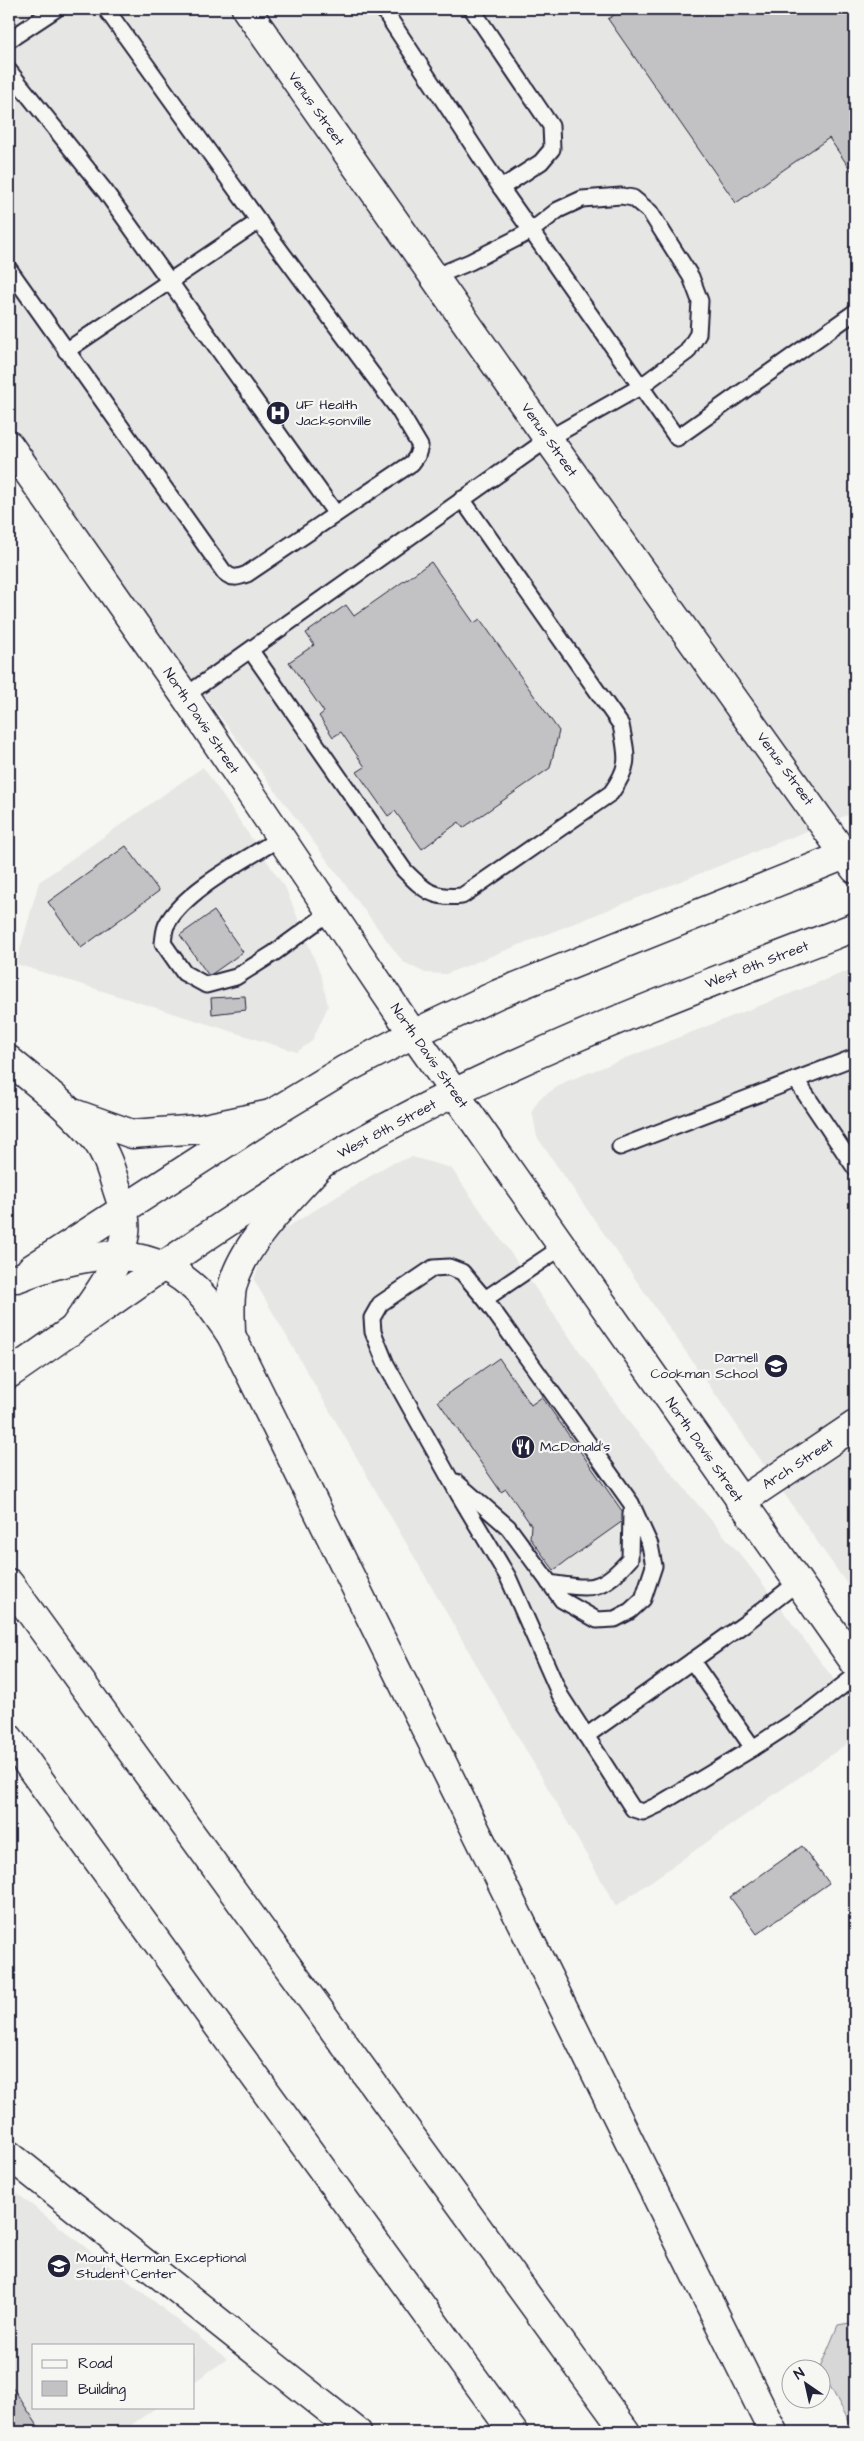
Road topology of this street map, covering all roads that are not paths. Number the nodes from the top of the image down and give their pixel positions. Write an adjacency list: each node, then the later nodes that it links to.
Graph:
1 (56, 9): 6 (lane)
2 (106, 9): 9 (lane)
3 (246, 9): 12 (main road, Venus Street)
4 (383, 9): 8 (lane)
5 (472, 9): 8 (lane)
6 (9, 40)
7 (9, 71): 13 (lane)
8 (501, 188): 10 (lane)
9 (259, 221): 13 (lane); 20 (lane)
10 (531, 231): 12 (lane); 16 (lane); 16 (lane)
11 (9, 269): 15 (lane)
12 (434, 277): 17 (main road, Venus Street)
13 (169, 281): 15 (lane); 20 (lane)
14 (855, 312): 16 (lane)
15 (66, 351): 20 (lane)
16 (640, 387): 17 (lane)
17 (548, 439): 19 (lane); 24 (main road, Venus Street)
18 (9, 446): 22 (main road, North Davis Street)
19 (462, 499): 21 (lane); 21 (lane)
20 (336, 514)
21 (251, 651): 22 (lane)
22 (185, 696): 23 (main road, North Davis Street)
23 (280, 838): 25 (main road, North Davis Street); 25 (lane)
24 (852, 858): 27 (main road)
25 (330, 912): 27 (main road, North Davis Street)
26 (855, 927): 31 (main road, West 8th Street)
27 (413, 1034): 31 (main road, North Davis Street); 33 (main road)
28 (855, 1057): 30 (lane)
29 (9, 1060): 32 (main road)
30 (796, 1080): 34 (lane); 36 (lane)
31 (455, 1094): 35 (main road, West 8th Street); 38 (main road, North Davis Street)
32 (69, 1112): 33 (main road); 37 (main road)
33 (271, 1114): 37 (main road)
34 (620, 1147)
35 (322, 1163): 40 (main road, West 8th Street); 44 (main road)
36 (855, 1168)
37 (124, 1209): 39 (main road); 41 (main road)
38 (562, 1247): 42 (lane); 48 (main road, North Davis Street)
39 (118, 1256): 40 (main road); 41 (main road); 43 (main road)
40 (165, 1266): 43 (main road, West 8th Street); 44 (main road)
41 (13, 1281)
42 (486, 1299): 47 (lane); 49 (lane)
43 (72, 1331): 45 (main road, West 8th Street)
44 (231, 1335): 63 (main road)
45 (9, 1374)
46 (855, 1425): 48 (main road, Arch Street)
47 (447, 1474): 52 (lane); 56 (lane)
48 (740, 1502): 50 (main road, North Davis Street)
49 (631, 1503): 52 (lane); 52 (lane)
50 (798, 1582): 53 (lane); 54 (main road, North Davis Street)
51 (9, 1583): 62 (main road)
52 (550, 1583)
53 (692, 1661): 56 (lane); 58 (lane)
54 (855, 1663)
55 (855, 1676): 58 (lane)
56 (586, 1736): 58 (lane)
57 (9, 1738): 61 (main road)
58 (753, 1748)
59 (9, 2155): 60 (main road)
60 (356, 2432)
61 (513, 2432)
62 (626, 2432)
63 (774, 2432)

